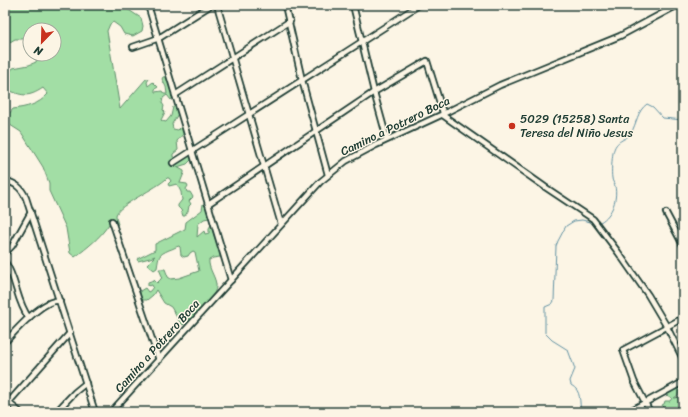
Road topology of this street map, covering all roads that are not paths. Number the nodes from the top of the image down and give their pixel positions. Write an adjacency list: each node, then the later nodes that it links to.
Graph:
1 (148, 5): 9 (street)
2 (211, 5): 9 (street)
3 (217, 5): 12 (street)
4 (285, 5): 8 (street)
5 (419, 5): 10 (street)
6 (678, 5): 16 (street, Camino a Potrero Boca)
7 (354, 9): 10 (street)
8 (290, 21): 12 (street); 13 (street)
9 (159, 38): 11 (street); 15 (street)
10 (362, 41): 13 (street); 14 (street)
11 (134, 47)
12 (233, 58): 15 (street); 17 (street)
13 (302, 80): 17 (street); 18 (street)
14 (374, 92): 16 (street); 18 (street); 19 (street)
15 (175, 95): 20 (street)
16 (444, 114): 19 (street, Camino a Potrero Boca); 37 (street)
17 (250, 115): 20 (street); 22 (street)
18 (316, 130): 22 (street); 23 (street)
19 (388, 139): 23 (street, Camino a Potrero Boca)
20 (192, 151): 21 (street); 25 (street)
21 (173, 163)
22 (264, 165): 25 (street); 29 (street)
23 (328, 175): 29 (street, Camino a Potrero Boca)
24 (5, 180): 26 (street)
25 (208, 204): 33 (street)
26 (31, 212): 31 (street); 34 (street)
27 (666, 213): 30 (street)
28 (112, 221): 41 (street)
29 (281, 224): 33 (street, Camino a Potrero Boca)
30 (683, 245)
31 (5, 254)
32 (5, 262): 35 (street)
33 (231, 280): 41 (street, Camino a Potrero Boca)
34 (60, 300): 35 (street); 38 (street)
35 (28, 318): 39 (street)
36 (683, 318): 37 (street)
37 (667, 328): 40 (street); 45 (street)
38 (70, 334): 43 (street); 44 (street)
39 (5, 342)
40 (683, 359)
41 (159, 360): 49 (street, Camino a Potrero Boca)
42 (683, 382): 45 (street)
43 (86, 383): 47 (street); 48 (street)
44 (7, 402): 46 (street)
45 (645, 402): 50 (street); 51 (street)
46 (20, 412)
47 (56, 412)
48 (95, 412)
49 (111, 412)
50 (628, 412)
51 (650, 412)

